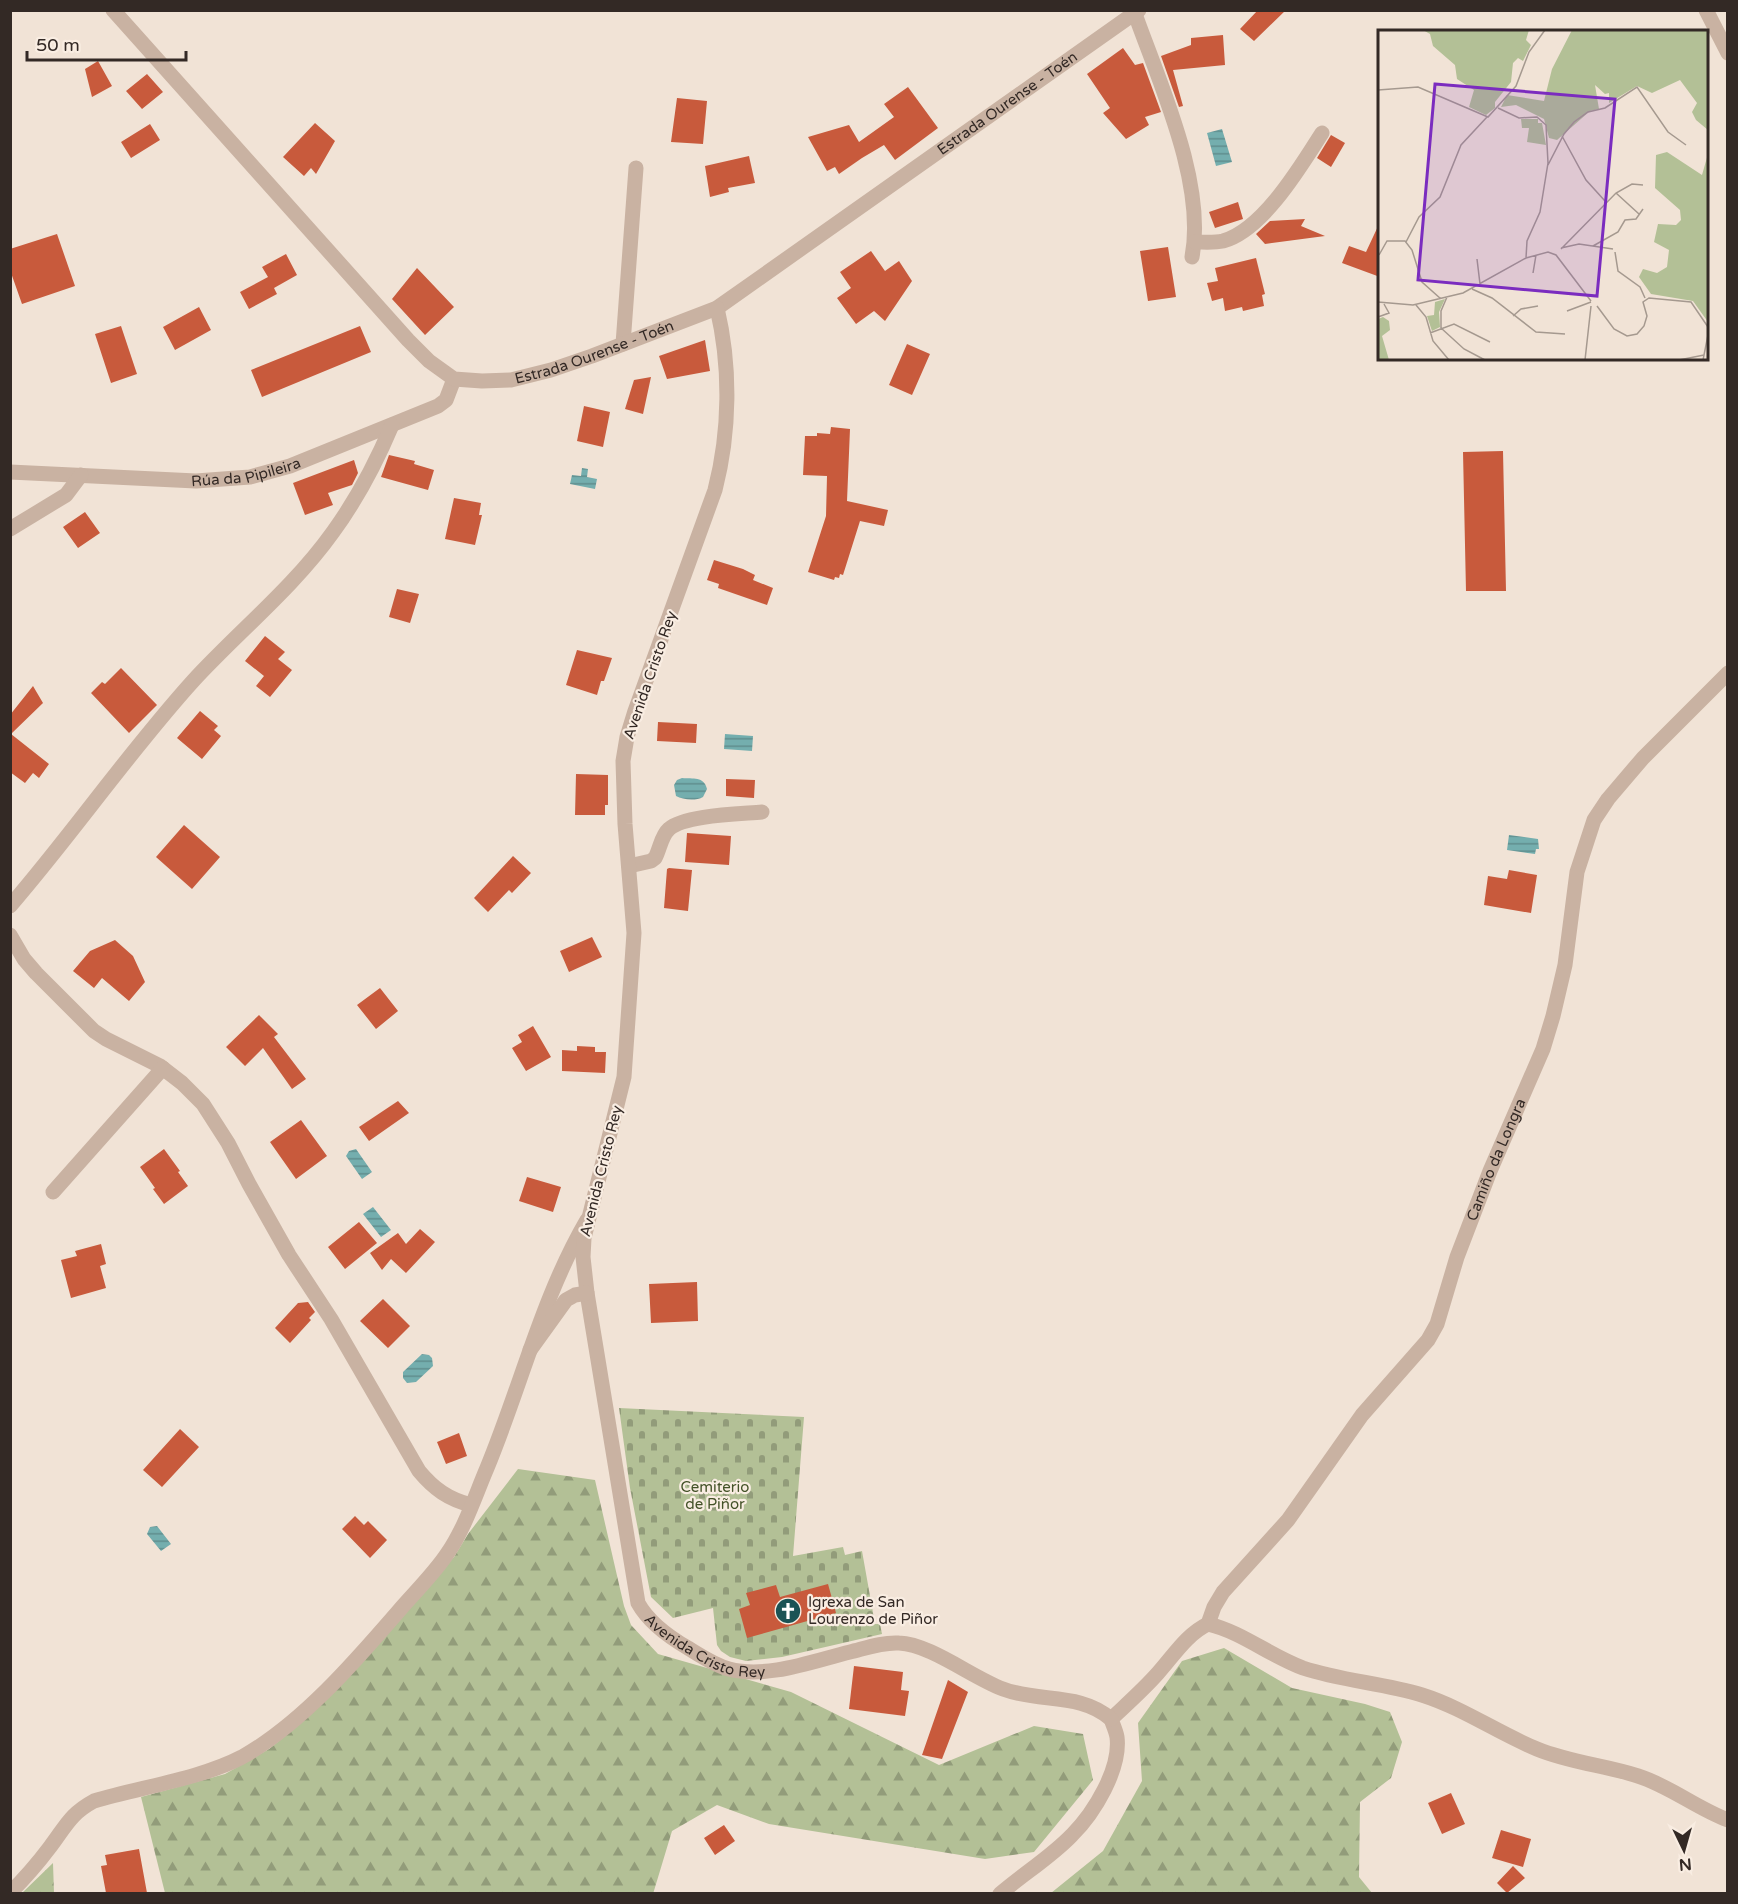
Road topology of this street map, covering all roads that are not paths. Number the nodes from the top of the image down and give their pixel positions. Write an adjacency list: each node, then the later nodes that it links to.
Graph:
1 (113, 10): 9 (street)
2 (1706, 10): 4 (street)
3 (1137, 12): 5 (street); 7 (street, Estrada Ourense - Toén)
4 (1728, 53)
5 (1322, 133)
6 (636, 168): 8 (street)
7 (717, 308): 8 (street, Estrada Ourense - Toén); 16 (street, Avenida Cristo Rey)
8 (622, 344): 9 (street, Estrada Ourense - Toén)
9 (454, 379): 10 (street, Rúa da Pipileira)
10 (392, 425): 12 (street, Rúa da Pipileira); 17 (street)
11 (10, 472): 12 (street, Rúa da Pipileira)
12 (81, 475): 13 (street)
13 (10, 529)
14 (1728, 673): 25 (street, Camiño da Longra)
15 (762, 812): 16 (street)
16 (629, 866): 21 (street, Avenida Cristo Rey)
17 (10, 906)
18 (10, 935): 19 (street)
19 (163, 1068): 20 (street); 24 (street)
20 (53, 1192)
21 (587, 1220): 22 (street, Avenida Cristo Rey); 23 (street)
22 (587, 1293): 23 (street); 26 (street, Avenida Cristo Rey)
23 (530, 1350): 24 (street)
24 (471, 1506): 28 (street)
25 (1208, 1624): 26 (street); 27 (street)
26 (1111, 1719): 29 (street)
27 (1728, 1820)
28 (10, 1893)
29 (1000, 1893)

